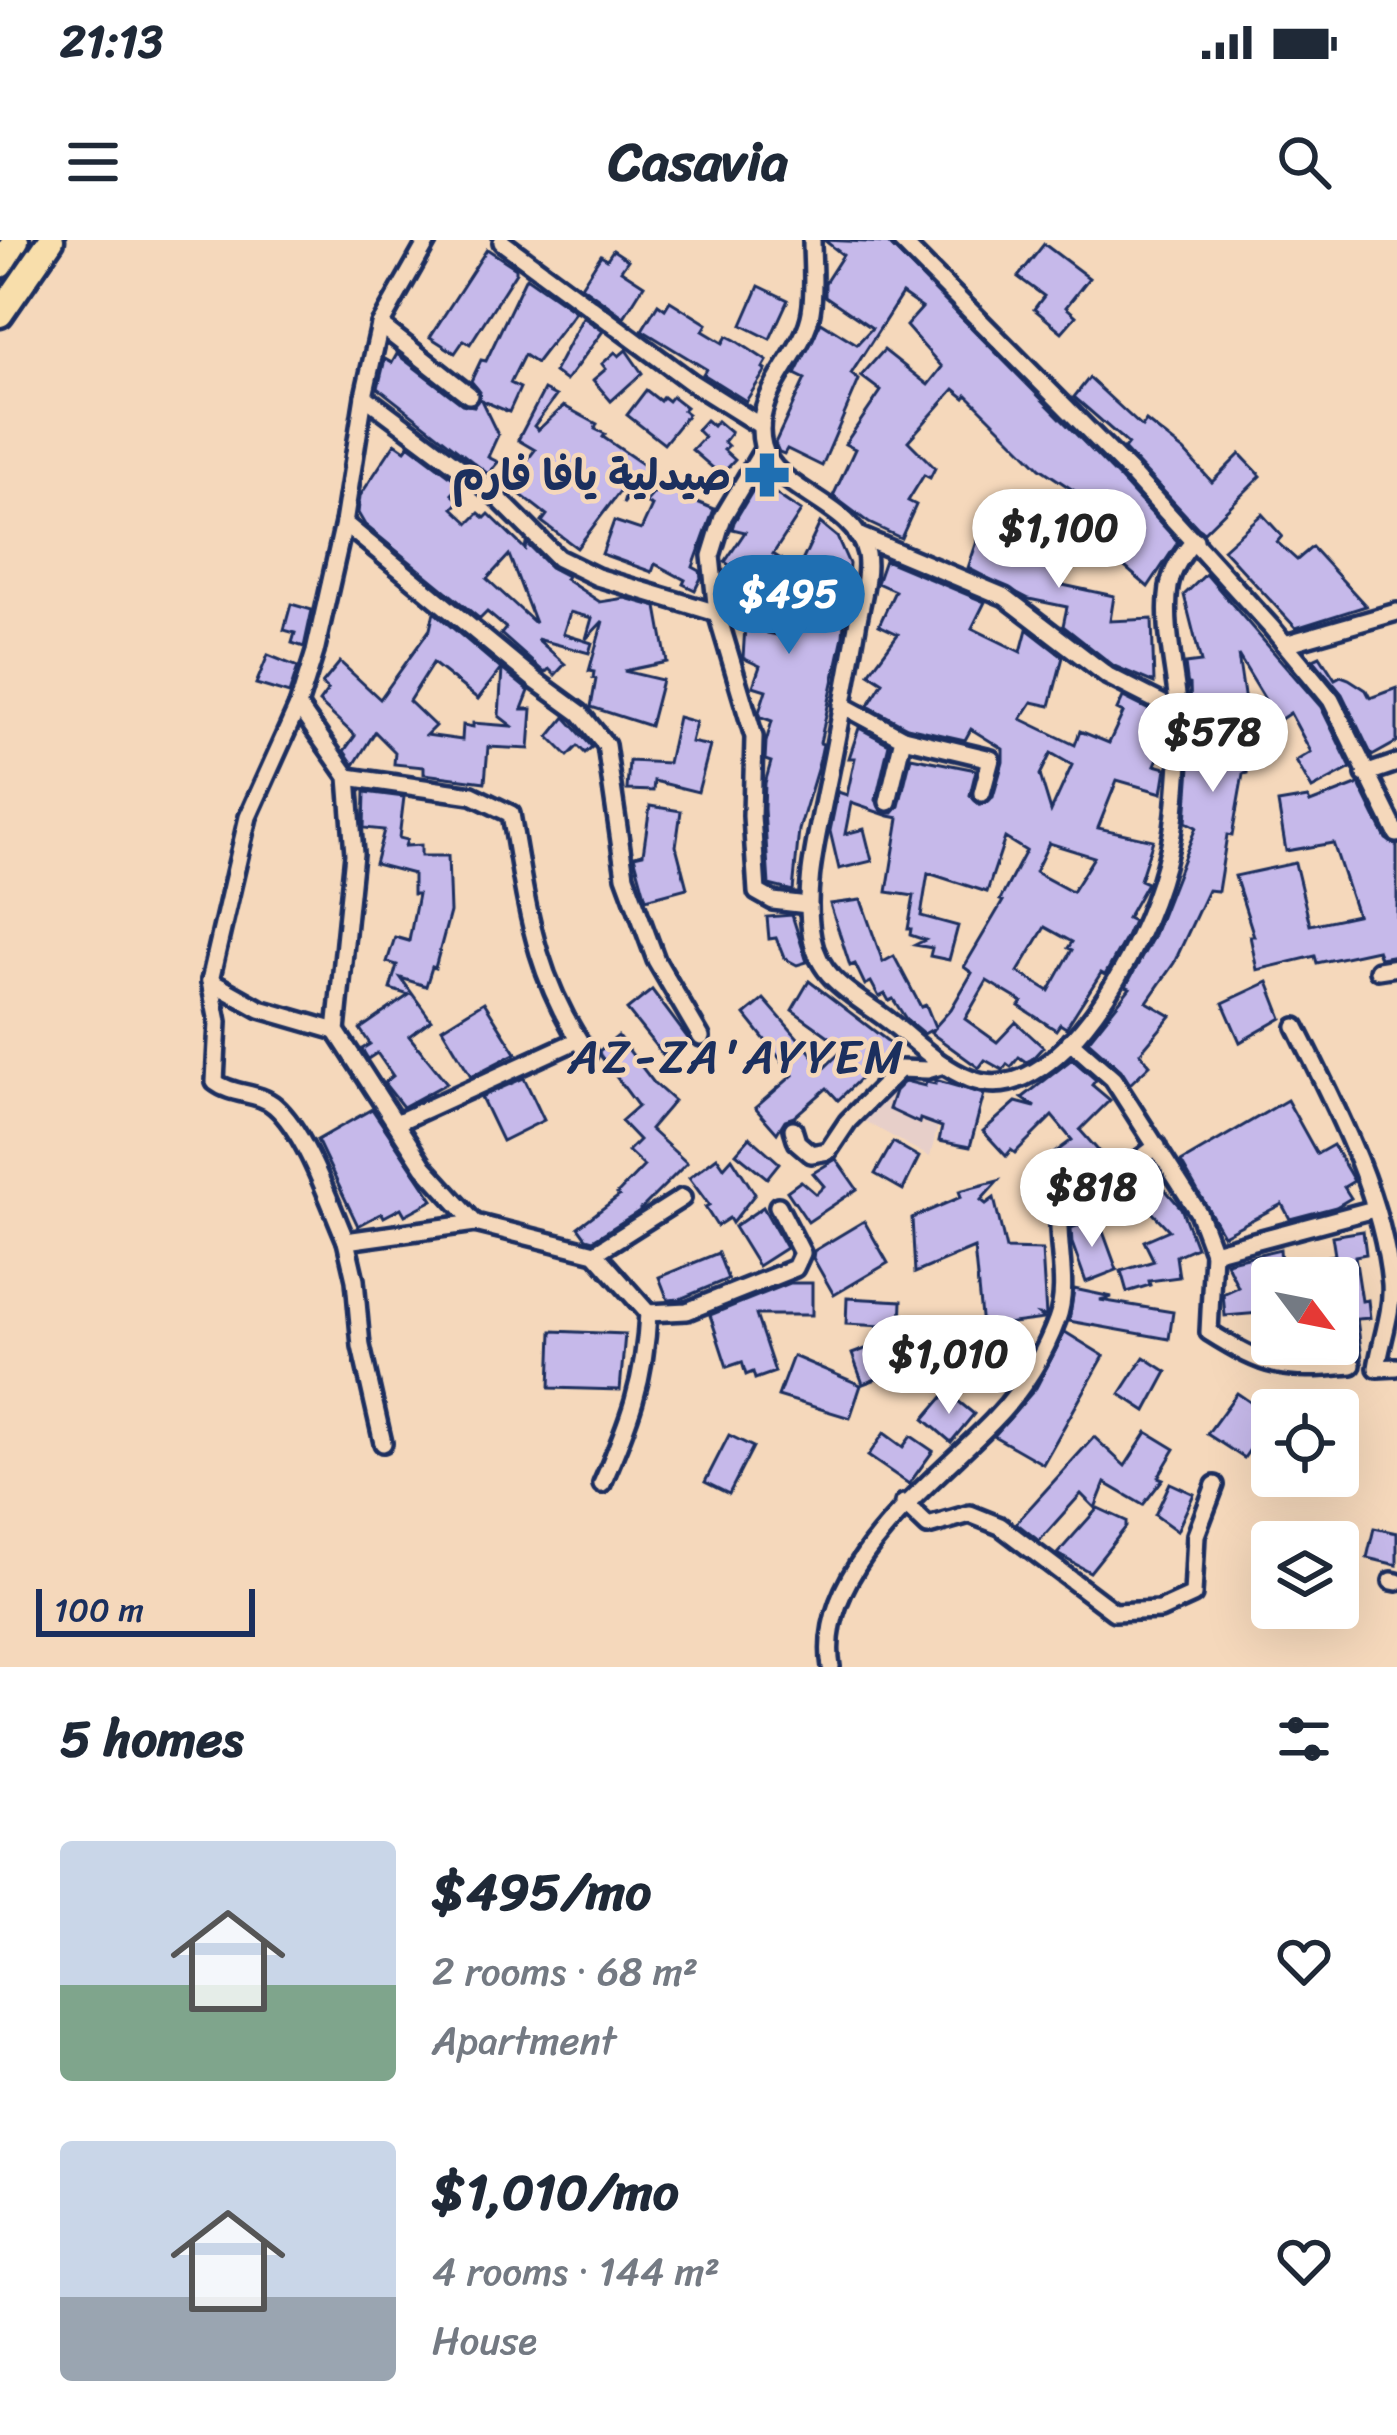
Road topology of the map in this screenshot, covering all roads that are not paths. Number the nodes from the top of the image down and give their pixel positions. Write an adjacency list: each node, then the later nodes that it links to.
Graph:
1 (5, 240): 8 (street)
2 (16, 240): 9 (highway)
3 (428, 240): 11 (street)
4 (812, 240): 14 (street)
5 (900, 240): 18 (street)
6 (502, 242): 14 (street)
7 (51, 244): 10 (highway)
8 (0, 250)
9 (0, 265)
10 (0, 314)
11 (380, 325): 12 (street); 13 (street)
12 (469, 395)
13 (364, 397): 16 (street); 20 (street)
14 (761, 426): 15 (street)
15 (763, 450): 17 (street); 20 (street)
16 (344, 524): 23 (street); 38 (street)
17 (857, 535): 22 (street); 24 (street)
18 (1195, 540): 21 (street); 24 (street)
19 (1397, 612): 21 (street)
20 (717, 614): 32 (street)
21 (1285, 644): 27 (street)
22 (842, 705): 25 (street); 32 (street)
23 (298, 706): 28 (street); 35 (street)
24 (1179, 712): 39 (street)
25 (903, 738): 29 (street); 30 (street)
26 (1397, 763): 27 (street)
27 (1365, 773): 31 (street)
28 (348, 777): 37 (street); 41 (street)
29 (982, 794)
30 (887, 802)
31 (1397, 834)
32 (808, 905): 40 (street)
33 (1397, 967): 34 (street)
34 (1378, 970)
35 (211, 981): 37 (street); 48 (street)
36 (1296, 1028): 46 (street)
37 (336, 1030): 41 (street)
38 (701, 1037)
39 (1070, 1041): 40 (street); 43 (street)
40 (944, 1065): 42 (street)
41 (398, 1122): 47 (street)
42 (793, 1129)
43 (1157, 1146): 49 (street); 59 (street)
44 (682, 1198): 50 (street)
45 (778, 1206): 51 (street)
46 (1374, 1209): 49 (street); 55 (street)
47 (475, 1222): 48 (street); 50 (street)
48 (346, 1240): 56 (street)
49 (1214, 1252): 52 (street)
50 (596, 1253): 51 (street)
51 (648, 1312): 57 (street)
52 (1251, 1358)
53 (1272, 1365): 54 (street)
54 (1352, 1365)
55 (1397, 1366)
56 (383, 1443)
57 (602, 1484)
58 (1215, 1485): 59 (street)
59 (904, 1504): 60 (street)
60 (831, 1667)

